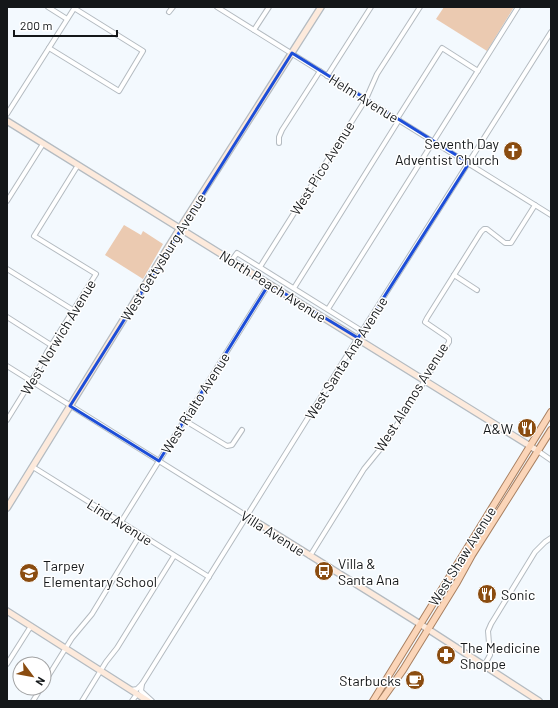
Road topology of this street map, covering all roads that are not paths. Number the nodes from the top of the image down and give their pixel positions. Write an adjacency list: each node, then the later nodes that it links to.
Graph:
1 (48, 7): 11 (street)
2 (74, 7): 11 (street); 14 (street)
3 (173, 7): 10 (street)
4 (269, 7): 12 (street)
5 (321, 7): 15 (street, West Gettysburg Avenue)
6 (371, 7): 18 (street)
7 (420, 7): 19 (street, West Pico Avenue)
8 (518, 7): 17 (street)
9 (219, 8): 12 (street, Helm Avenue)
10 (169, 12)
11 (67, 19): 14 (street)
12 (254, 30): 15 (street, Helm Avenue)
13 (551, 32): 26 (street, West Santa Ana Avenue)
14 (49, 48): 20 (street)
15 (292, 53): 16 (street, Helm Avenue); 31 (street, West Gettysburg Avenue)
16 (320, 71): 18 (street, Helm Avenue); 23 (street)
17 (478, 71): 21 (street); 24 (street)
18 (327, 76): 19 (street, Helm Avenue)
19 (366, 99): 21 (street, Helm Avenue); 33 (street, West Pico Avenue)
20 (7, 114)
21 (398, 120): 24 (street, Helm Avenue); 37 (street)
22 (7, 121): 25 (street, North Peach Avenue)
23 (279, 142)
24 (434, 142): 26 (street, Helm Avenue); 39 (street)
25 (43, 144): 27 (street, North Peach Avenue); 28 (street)
26 (469, 162): 29 (street, Helm Avenue); 42 (street, West Santa Ana Avenue)
27 (78, 166): 31 (street, North Peach Avenue); 40 (street, West Norwich Avenue)
28 (7, 201)
29 (536, 205): 30 (street, Helm Avenue); 35 (street, West Alamos Avenue)
30 (551, 215)
31 (180, 228): 32 (street, North Peach Avenue); 48 (street, West Gettysburg Avenue)
32 (232, 260): 33 (street); 36 (street, North Peach Avenue)
33 (260, 267): 37 (street)
34 (7, 269): 40 (street)
35 (454, 276): 38 (street); 46 (street, West Alamos Avenue)
36 (269, 284): 43 (street, North Peach Avenue); 51 (street, West Rialto Avenue)
37 (294, 288): 39 (street)
38 (477, 290)
39 (328, 309): 42 (street)
40 (73, 310): 44 (street, West Norwich Avenue)
41 (7, 317): 44 (street)
42 (362, 330): 43 (street, West Santa Ana Avenue)
43 (358, 338): 46 (street, North Peach Avenue); 61 (street, West Santa Ana Avenue)
44 (51, 345): 47 (street, West Norwich Avenue)
45 (7, 366): 47 (street, Villa Avenue)
46 (424, 380): 54 (street, North Peach Avenue); 67 (street, West Alamos Avenue)
47 (31, 381): 48 (street, Villa Avenue); 50 (street, West Norwich Avenue)
48 (70, 406): 57 (street, Villa Avenue); 58 (street, West Gettysburg Avenue)
49 (551, 412): 54 (main road, West Shaw Avenue)
50 (7, 420)
51 (184, 420): 52 (street); 57 (street, West Rialto Avenue)
52 (242, 430)
53 (551, 430): 55 (main road, West Shaw Avenue)
54 (530, 446): 55 (street, North Peach Avenue); 59 (main road, West Shaw Avenue)
55 (538, 451): 56 (street); 65 (main road, West Shaw Avenue)
56 (551, 460)
57 (159, 461): 61 (street, Villa Avenue); 62 (street, West Rialto Avenue)
58 (32, 467): 60 (street, West Gettysburg Avenue); 62 (street, Lind Avenue)
59 (494, 505): 65 (main road); 70 (main road, West Shaw Avenue)
60 (7, 508)
61 (247, 516): 67 (street, Villa Avenue); 68 (street, West Santa Ana Avenue)
62 (121, 522): 63 (street, Lind Avenue)
63 (140, 535): 66 (street, Lind Avenue); 73 (street)
64 (551, 538): 75 (street)
65 (482, 540): 72 (main road, West Shaw Avenue)
66 (174, 556): 68 (street, Lind Avenue); 77 (street)
67 (310, 556): 70 (street, Villa Avenue)
68 (209, 577): 79 (street, West Santa Ana Avenue)
69 (7, 611): 71 (street)
70 (420, 624): 72 (street, Villa Avenue); 78 (main road, West Shaw Avenue)
71 (31, 626): 73 (street); 74 (street)
72 (428, 630): 75 (street, Villa Avenue); 88 (main road, West Shaw Avenue)
73 (65, 649): 76 (street); 77 (street)
74 (7, 664)
75 (484, 666): 89 (street, Villa Avenue)
76 (52, 670)
77 (100, 671): 80 (street); 82 (street)
78 (386, 680): 86 (main road, West Shaw Avenue); 87 (main road)
79 (142, 684): 80 (street); 85 (street)
80 (130, 690): 81 (street)
81 (137, 694): 83 (street); 84 (street)
82 (82, 701)
83 (132, 701)
84 (148, 701)
85 (152, 701)
86 (372, 701)
87 (377, 701)
88 (382, 701)
89 (539, 701)

